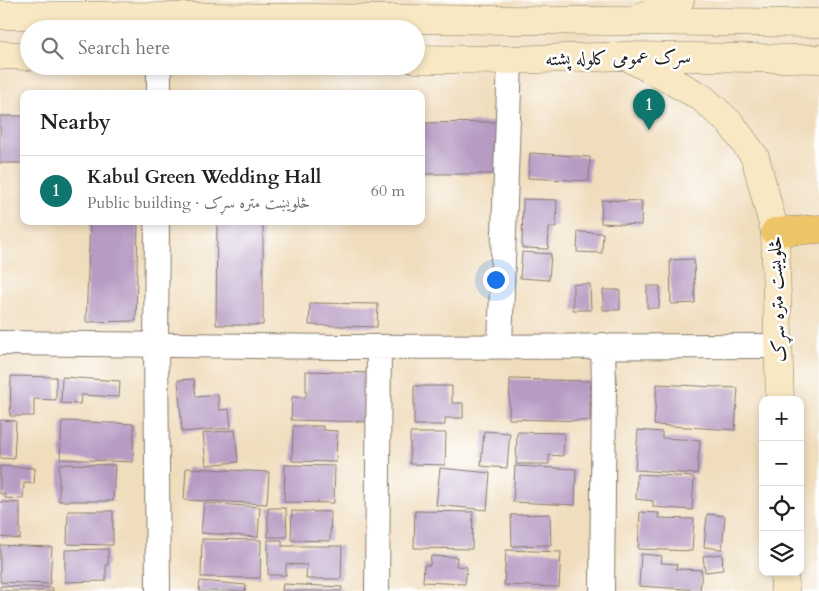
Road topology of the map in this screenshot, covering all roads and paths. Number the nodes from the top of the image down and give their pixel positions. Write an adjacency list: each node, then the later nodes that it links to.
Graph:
1 (680, 0): 5 (main road)
2 (108, 8): 3 (main road, سرک عمومی کلوله پشته); 4 (main road, سرک عمومی کلوله پشته)
3 (314, 9): 5 (main road, سرک عمومی کلوله پشته)
4 (0, 15)
5 (632, 21): 6 (main road, سرک عمومی کلوله پشته)
6 (819, 23)
7 (0, 55): 8 (main road)
8 (20, 56)
9 (626, 56): 11 (main road, سرک عمومی کلوله پشته); 12 (main road, سرک عمومی کلوله پشته); 17 (main road, څلویښت متره سړک)
10 (425, 59): 12 (main road, سرک عمومی کلوله پشته)
11 (819, 59)
12 (510, 60): 20 (street)
13 (159, 75): 14 (street)
14 (159, 90)
15 (158, 225): 19 (street)
16 (819, 229): 17 (main road)
17 (776, 232): 22 (main road, څلویښت متره سړک)
18 (0, 343): 19 (street)
19 (156, 344): 23 (street); 26 (street)
20 (500, 346): 21 (street); 23 (street)
21 (603, 346): 22 (street); 28 (street)
22 (779, 346): 24 (main road, څلویښت متره سړک)
23 (380, 347): 27 (street)
24 (780, 396)
25 (784, 576): 29 (main road)
26 (158, 591)
27 (377, 591)
28 (602, 591)
29 (784, 591)

